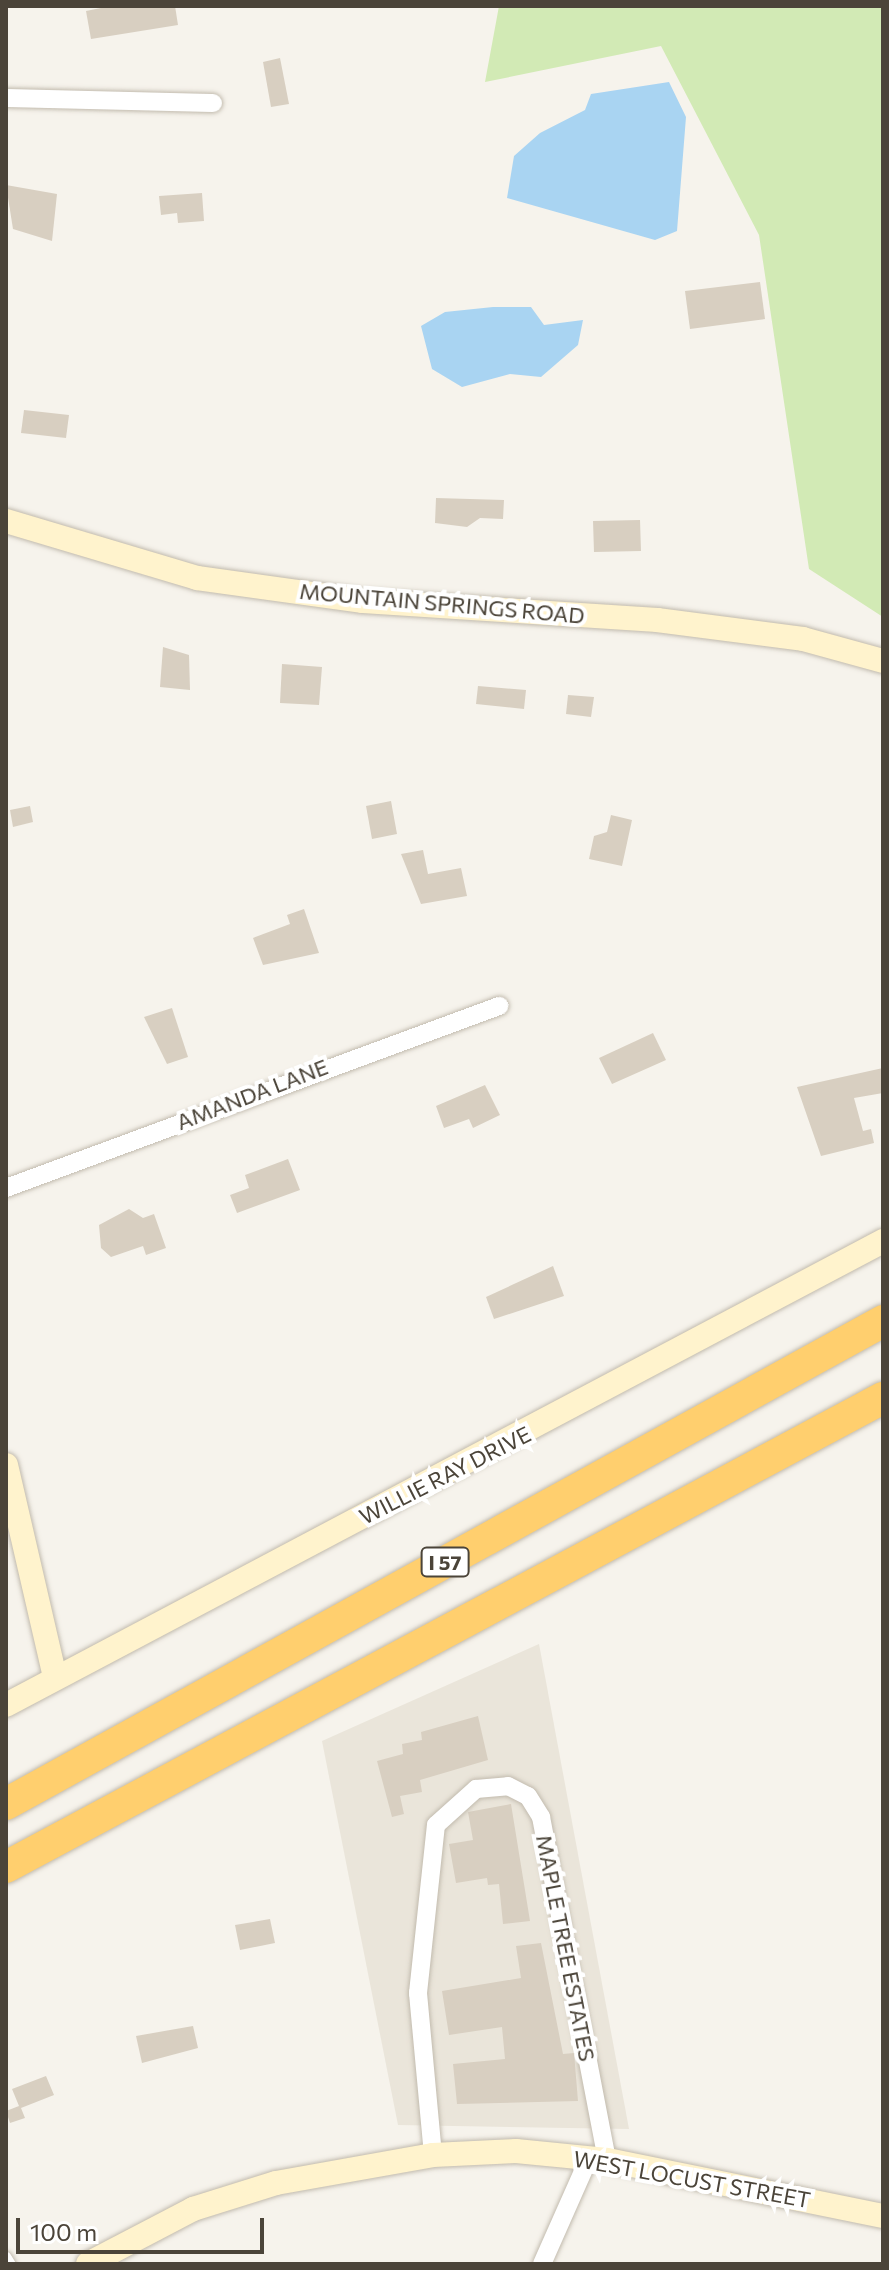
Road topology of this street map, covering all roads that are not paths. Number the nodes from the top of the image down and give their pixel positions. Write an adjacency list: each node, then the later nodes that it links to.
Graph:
1 (6, 98): 2 (street)
2 (213, 103)
3 (6, 521): 4 (street, MOUNTAIN SPRINGS ROAD)
4 (883, 661)
5 (499, 1006): 6 (street, AMANDA LANE)
6 (6, 1188)
7 (883, 1241): 11 (street, WILLIE RAY DRIVE)
8 (883, 1321): 13 (highway, I 57)
9 (883, 1398): 14 (highway)
10 (6, 1465): 11 (street)
11 (55, 1677): 12 (street, WILLIE RAY DRIVE)
12 (6, 1705)
13 (6, 1804)
14 (6, 1867)
15 (433, 2155): 16 (street, WEST LOCUST STREET); 16 (street, MAPLE TREE ESTATES); 19 (street, WEST LOCUST STREET)
16 (598, 2159): 17 (street, WEST LOCUST STREET); 21 (street)
17 (883, 2216)
18 (6, 2256): 20 (lane)
19 (96, 2262)
20 (11, 2264)
21 (542, 2264)

